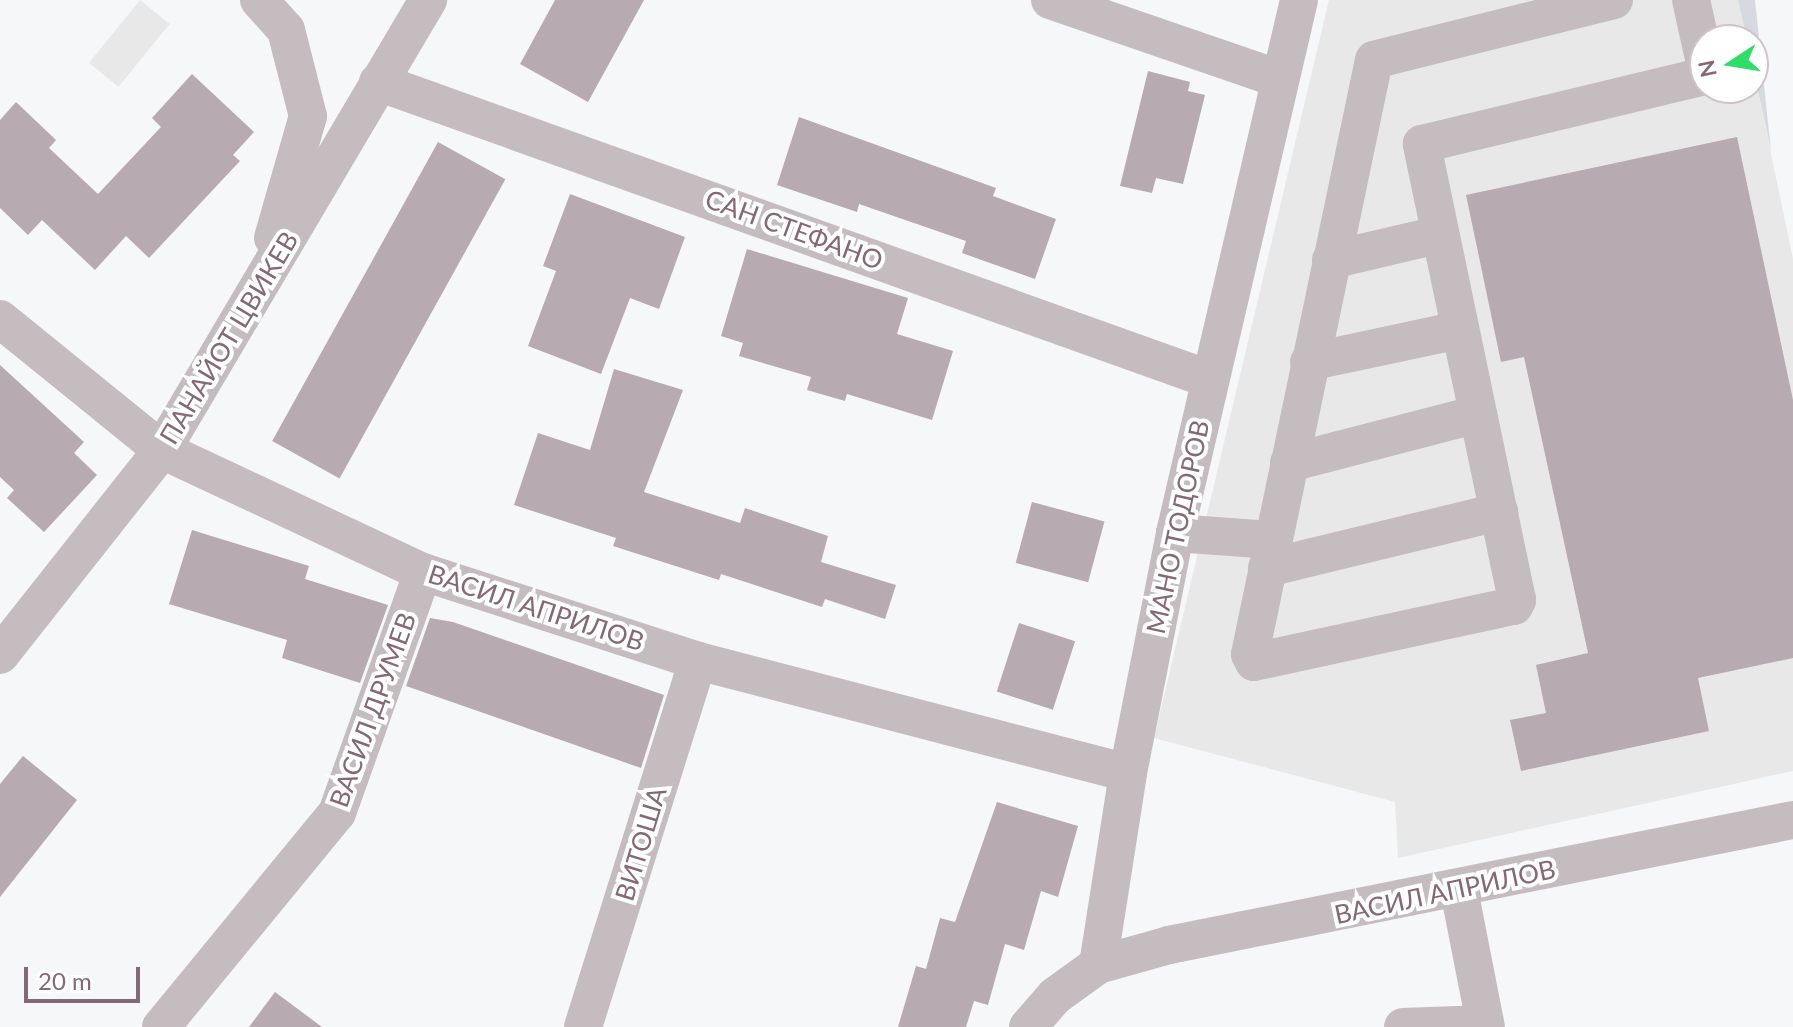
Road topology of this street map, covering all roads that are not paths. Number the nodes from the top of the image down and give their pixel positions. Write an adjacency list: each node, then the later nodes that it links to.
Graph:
1 (259, 0): 13 (street)
2 (428, 0): 10 (street, ПАНАЙОТ ЦВИКЕВ)
3 (1050, 0): 8 (street)
4 (1299, 0): 8 (street, МАНО ТОДОРОВ)
5 (1614, 0): 12 (street)
6 (1691, 0): 7 (street)
7 (1696, 24)
8 (1279, 79): 17 (street, МАНО ТОДОРОВ)
9 (1689, 80): 11 (street)
10 (378, 82): 13 (street, ПАНАЙОТ ЦВИКЕВ); 17 (street, САН СТЕФАНО)
11 (1438, 235): 12 (street); 15 (street)
12 (1331, 260): 16 (street)
13 (256, 299): 19 (street, ПАНАЙОТ ЦВИКЕВ)
14 (0, 319): 19 (street, ВАСИЛ АПРИЛОВ)
15 (1459, 330): 16 (street); 18 (street)
16 (1309, 362): 20 (street)
17 (1209, 379): 22 (street, МАНО ТОДОРОВ)
18 (1478, 414): 20 (street); 21 (street)
19 (162, 450): 24 (street, ВАСИЛ АПРИЛОВ); 25 (street, ПАНАЙОТ ЦВИКЕВ)
20 (1289, 463): 23 (street)
21 (1499, 512): 23 (street); 23 (street)
22 (1175, 533): 23 (street); 27 (street, МАНО ТОДОРОВ)
23 (1270, 554)
24 (423, 572): 26 (street, ВАСИЛ АПРИЛОВ); 32 (street, ВАСИЛ ДРУМЕВ)
25 (0, 655)
26 (698, 661): 27 (street, ВАСИЛ АПРИЛОВ); 33 (street, ВИТОША)
27 (1128, 773): 30 (street, МАНО ТОДОРОВ)
28 (1793, 820): 29 (street, ВАСИЛ АПРИЛОВ)
29 (1459, 890): 30 (street, ВАСИЛ АПРИЛОВ); 31 (street)
30 (1098, 965): 34 (street)
31 (1486, 1025): 35 (street)
32 (161, 1027)
33 (583, 1027)
34 (1028, 1027)
35 (1403, 1027)

